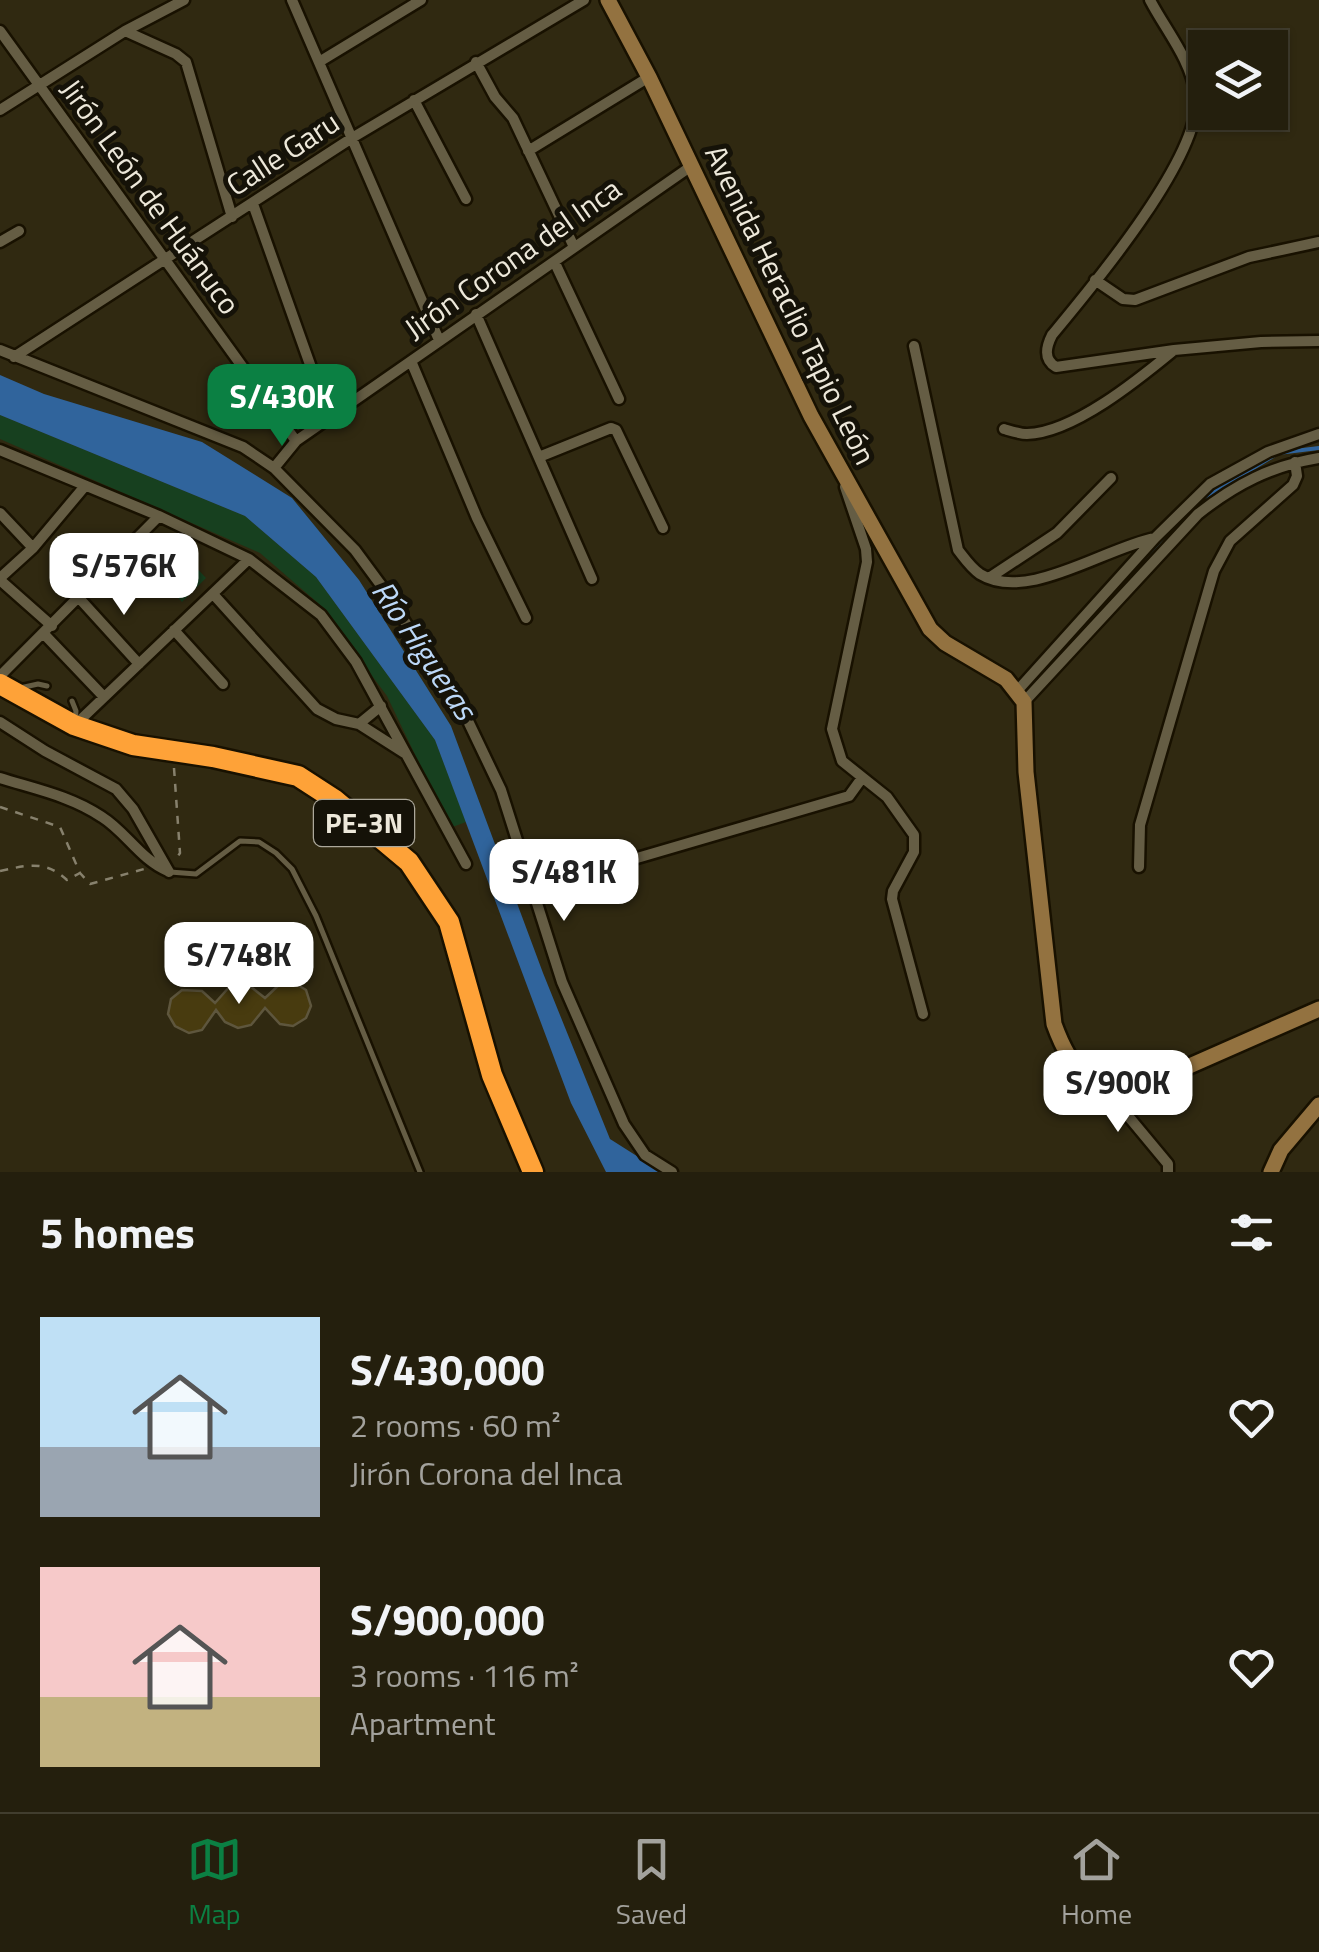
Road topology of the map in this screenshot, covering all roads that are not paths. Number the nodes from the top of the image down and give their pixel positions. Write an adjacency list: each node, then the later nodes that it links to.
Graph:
1 (184, 0): 7 (street)
2 (292, 0): 9 (street)
3 (421, 0): 9 (street)
4 (584, 0): 10 (street, Calle Garu)
5 (608, 0): 11 (street, Avenida Heraclio Tapio León)
6 (1150, 0): 27 (street)
7 (125, 31): 12 (street); 20 (street)
8 (0, 32): 12 (street, Jirón León de Huánuco)
9 (320, 62): 15 (street)
10 (476, 62): 13 (street, Calle Garu); 16 (street)
11 (649, 77): 16 (street); 17 (street, Avenida Heraclio Tapio León)
12 (37, 86): 14 (street); 25 (street, Jirón León de Huánuco)
13 (414, 100): 15 (street, Calle Garu); 18 (street)
14 (0, 110)
15 (352, 138): 19 (street, Calle Garu); 29 (street)
16 (528, 151): 24 (street)
17 (690, 167): 24 (street, Jirón Corona del Inca); 46 (street, Avenida Heraclio Tapio León)
18 (466, 199)
19 (253, 204): 20 (street, Calle Garu); 37 (street)
20 (232, 218): 25 (street, Calle Garu)
21 (18, 230): 22 (street)
22 (0, 242)
23 (1319, 242): 27 (street)
24 (574, 247): 26 (street, Jirón Corona del Inca)
25 (165, 259): 34 (street, Calle Garu); 40 (street, Jirón León de Huánuco)
26 (555, 263): 28 (street, Jirón Corona del Inca); 36 (street)
27 (1095, 280): 33 (street)
28 (476, 314): 29 (street, Jirón Corona del Inca); 42 (street)
29 (439, 340): 35 (street, Jirón Corona del Inca)
30 (1319, 341): 33 (street)
31 (914, 346): 55 (street)
32 (0, 350): 34 (street)
33 (1174, 350): 38 (street)
34 (14, 357): 45 (street)
35 (410, 361): 37 (street, Jirón Corona del Inca); 60 (street)
36 (620, 399)
37 (329, 418): 40 (street, Jirón Corona del Inca)
38 (1004, 429)
39 (1319, 434): 52 (street)
40 (296, 441): 45 (street, Jirón Corona del Inca)
41 (0, 450): 48 (street)
42 (539, 458): 51 (street); 57 (street)
43 (1319, 458): 44 (street)
44 (1295, 462): 67 (street); 78 (street)
45 (274, 468): 80 (street)
46 (840, 472): 67 (street, Avenida Heraclio Tapio León); 76 (street)
47 (1111, 478): 55 (street)
48 (85, 486): 50 (street); 53 (street)
49 (0, 513): 53 (street)
50 (159, 516): 54 (street); 59 (street)
51 (663, 528)
52 (1155, 538): 55 (street); 67 (street)
53 (33, 548): 56 (street)
54 (249, 560): 58 (street); 70 (street)
55 (989, 578)
56 (0, 579): 61 (street)
57 (592, 579)
58 (213, 594): 62 (street); 72 (street)
59 (80, 598): 61 (street); 63 (street)
60 (526, 618)
61 (48, 630): 64 (street); 68 (street)
62 (174, 630): 63 (street); 65 (street)
63 (138, 664): 68 (street)
64 (4, 684): 66 (lane); 73 (highway, PE-3N)
65 (224, 684)
66 (46, 686)
67 (1021, 696): 83 (street)
68 (104, 697): 73 (street)
69 (72, 700): 73 (lane)
70 (382, 706): 72 (street); 74 (street)
71 (0, 722): 79 (street)
72 (359, 724): 74 (street)
73 (74, 725): 86 (highway, PE-3N)
74 (407, 754): 77 (street)
75 (0, 778): 79 (street)
76 (862, 778): 80 (street); 82 (street)
77 (466, 864)
78 (1139, 867)
79 (168, 872): 85 (lane)
80 (531, 888): 87 (street)
81 (1319, 1009): 83 (street)
82 (923, 1014)
83 (1103, 1086): 88 (street)
84 (1319, 1105): 89 (street)
85 (420, 1172)
86 (534, 1172)
87 (672, 1172)
88 (1168, 1172)
89 (1270, 1172)

